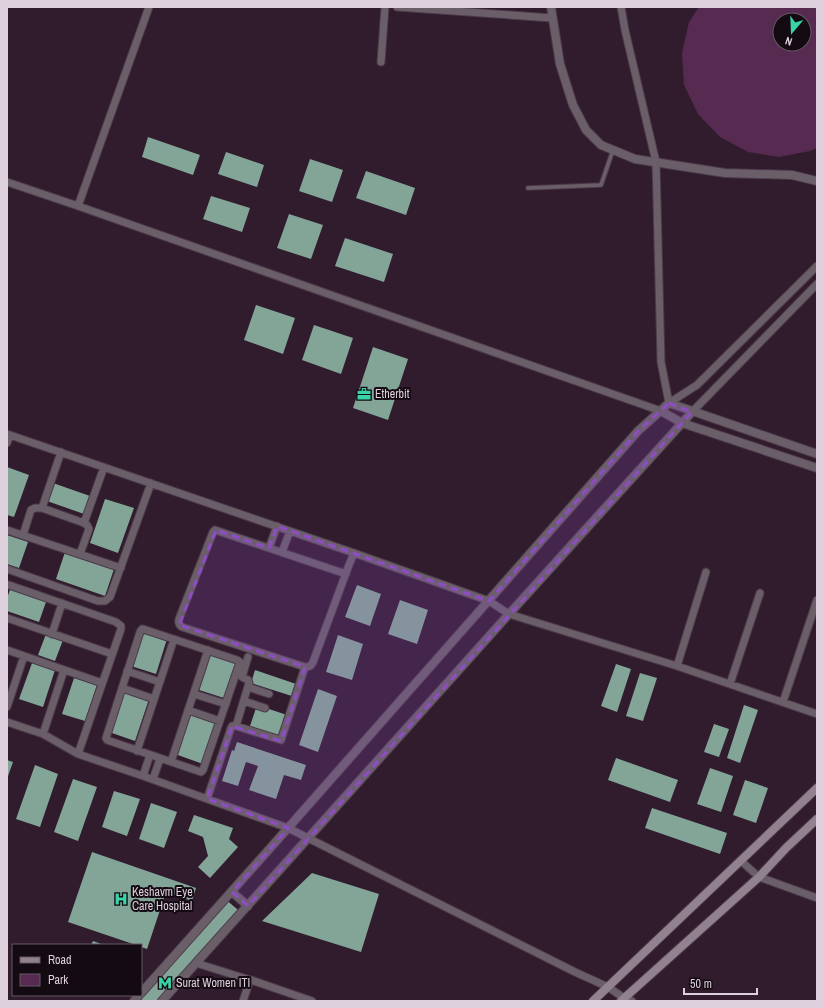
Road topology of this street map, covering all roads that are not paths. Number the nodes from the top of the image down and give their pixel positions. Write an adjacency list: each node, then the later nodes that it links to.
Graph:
1 (149, 7): 13 (street)
2 (385, 7): 7 (street)
3 (397, 7): 6 (street)
4 (551, 7): 6 (street)
5 (621, 7): 9 (street)
6 (552, 18): 8 (street)
7 (381, 62)
8 (613, 150): 9 (street); 12 (lane)
9 (656, 162): 10 (street); 16 (street)
10 (817, 181)
11 (7, 182): 13 (street)
12 (528, 188)
13 (78, 206): 17 (street)
14 (817, 266): 16 (street)
15 (817, 284): 18 (street)
16 (668, 403): 17 (street); 18 (street)
17 (661, 410): 19 (street); 44 (street)
18 (692, 412): 19 (street); 23 (street)
19 (682, 423): 25 (street); 46 (street)
20 (8, 434): 21 (street); 22 (street)
21 (7, 443)
22 (61, 452): 24 (street); 27 (street)
23 (817, 454)
24 (104, 467): 26 (street); 28 (street)
25 (817, 468)
26 (151, 483): 29 (street); 37 (street)
27 (42, 508): 28 (street); 32 (street)
28 (84, 523): 36 (street)
29 (276, 526): 31 (street); 33 (street)
30 (7, 530): 32 (street)
31 (290, 531): 34 (street); 35 (street)
32 (23, 535): 36 (street)
33 (269, 548): 34 (street); 56 (street)
34 (282, 552): 40 (street)
35 (354, 553): 40 (street); 44 (street)
36 (80, 554): 37 (street)
37 (120, 568): 38 (street)
38 (7, 569)
39 (706, 572): 55 (street)
40 (346, 574): 56 (street)
41 (7, 585): 45 (street)
42 (760, 593): 61 (street)
43 (817, 600): 68 (street)
44 (489, 601): 46 (street); 88 (street)
45 (62, 603): 48 (street); 52 (street)
46 (509, 614): 55 (street); 89 (street)
47 (7, 618): 48 (street)
48 (52, 634): 52 (street)
49 (174, 639): 51 (street); 58 (street); 59 (street)
50 (7, 650): 53 (street)
51 (208, 650): 64 (street); 69 (street)
52 (112, 654): 60 (street)
53 (24, 656): 57 (street); 70 (street)
54 (248, 657): 62 (street)
55 (677, 666): 61 (street)
56 (305, 667): 76 (street)
57 (64, 670): 60 (street); 77 (street)
58 (127, 671): 59 (street); 63 (street)
59 (160, 682): 66 (street)
60 (102, 683): 79 (street)
61 (730, 684): 68 (street)
62 (248, 687): 65 (street); 67 (street)
63 (122, 688): 66 (street); 78 (street)
64 (194, 694): 69 (street); 72 (street)
65 (269, 694)
66 (154, 699): 78 (street)
67 (244, 700): 71 (street); 76 (street)
68 (783, 702): 73 (street)
69 (226, 704): 74 (street)
70 (7, 707)
71 (265, 708)
72 (188, 710): 74 (street); 82 (street)
73 (817, 714)
74 (220, 721): 82 (street)
75 (7, 722): 77 (street)
76 (236, 726): 86 (street)
77 (43, 734): 79 (street)
78 (137, 751): 80 (street)
79 (78, 754): 83 (street)
80 (150, 755): 81 (street); 83 (street)
81 (160, 758): 82 (street); 84 (street)
82 (171, 762)
83 (143, 776): 84 (street)
84 (153, 779): 86 (street)
85 (817, 788): 90 (main road)
86 (208, 799): 88 (street)
87 (817, 819): 91 (main road)
88 (288, 828): 89 (street); 92 (street)
89 (308, 838): 94 (street); 97 (street)
90 (741, 861): 91 (street); 97 (main road)
91 (759, 876): 93 (street); 100 (main road)
92 (232, 892): 94 (street); 98 (street)
93 (817, 898)
94 (248, 906): 95 (street)
95 (196, 963): 96 (street); 101 (street)
96 (250, 980): 99 (street); 102 (street)
97 (608, 987): 100 (street); 104 (main road)
98 (142, 992)
99 (297, 998): 103 (street)
100 (625, 1000)
101 (162, 1001)
102 (243, 1001)
103 (312, 1001)
104 (593, 1001)

